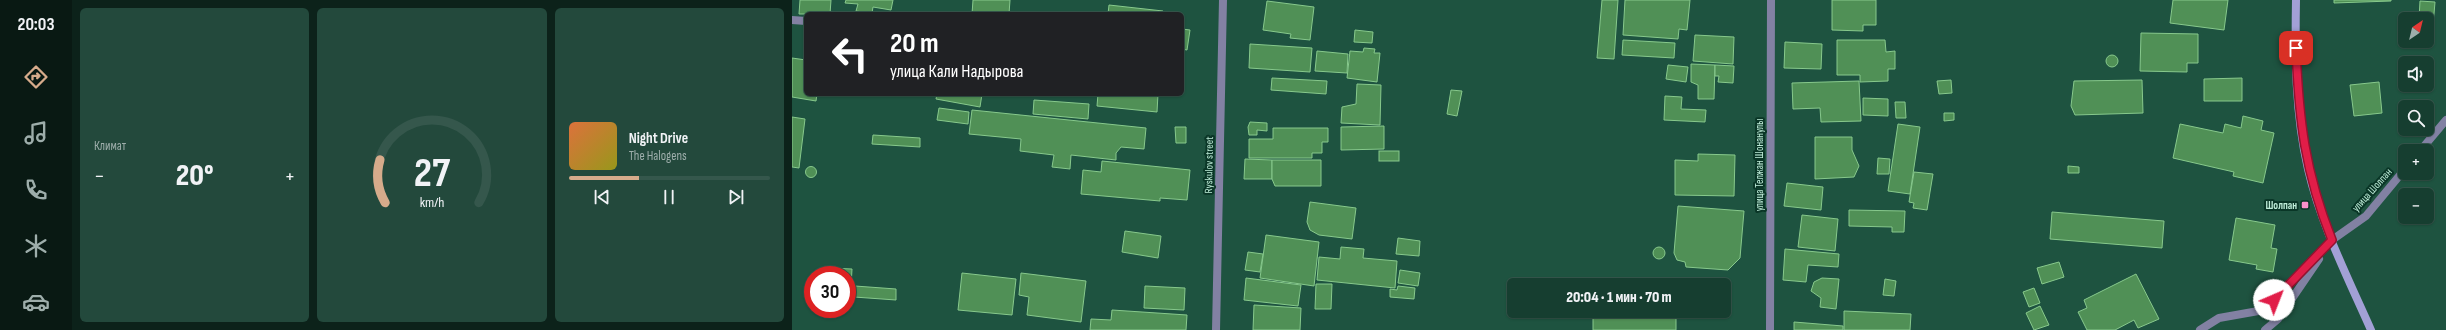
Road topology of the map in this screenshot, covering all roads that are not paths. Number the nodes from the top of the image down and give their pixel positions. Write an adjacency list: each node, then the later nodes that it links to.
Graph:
1 (1223, 0): 10 (street, Ryskulov street)
2 (1771, 0): 11 (street, улица Телжан Шонанулы)
3 (2296, 0): 9 (street)
4 (792, 20): 5 (street)
5 (804, 21)
6 (2446, 120): 7 (street)
7 (2426, 144)
8 (2398, 177): 9 (street, улица Шолпан)
9 (2332, 240): 12 (street, улица Шолпан); 13 (street); 14 (street)
10 (1216, 330)
11 (1770, 330)
12 (2200, 330)
13 (2265, 330)
14 (2371, 330)

